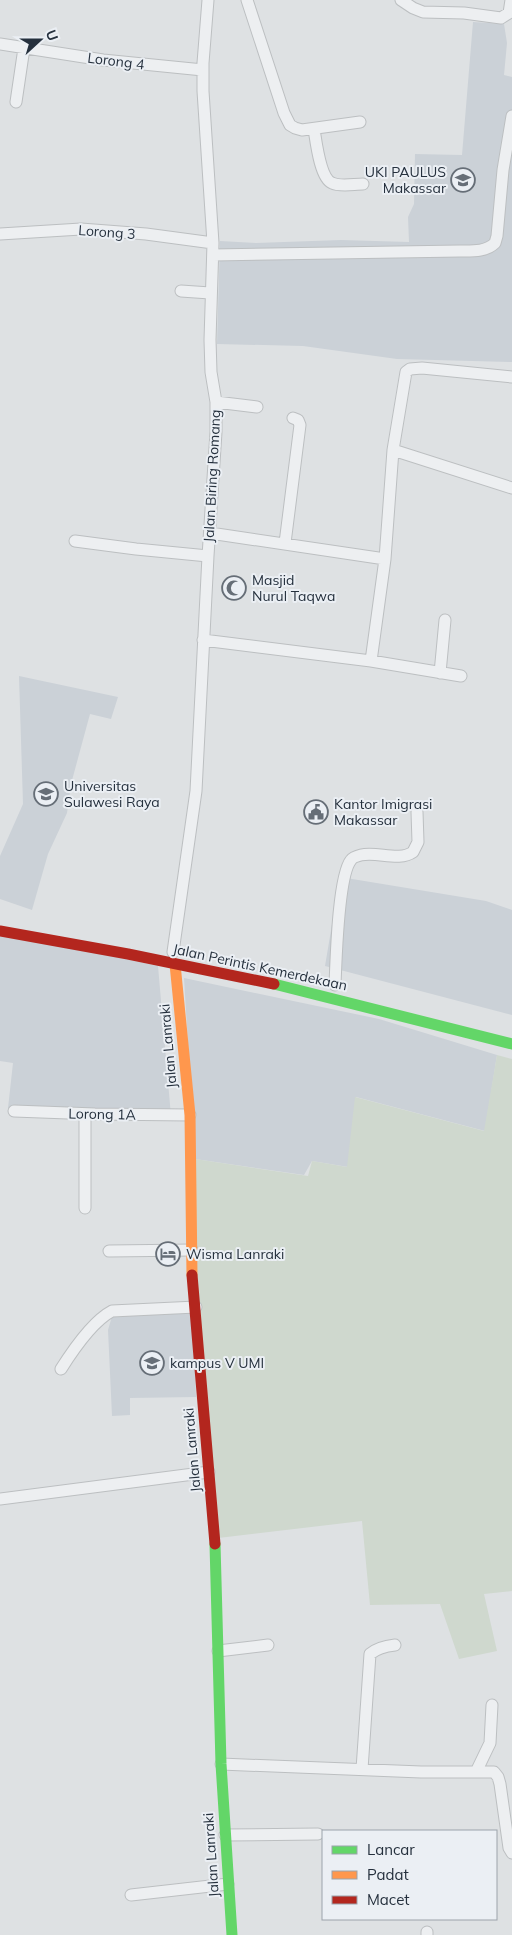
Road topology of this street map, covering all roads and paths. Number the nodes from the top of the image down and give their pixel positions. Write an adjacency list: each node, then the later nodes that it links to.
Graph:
1 (208, 0): 9 (street, Jalan Biring Romang)
2 (247, 0): 13 (street)
3 (401, 0): 6 (street)
4 (449, 0): 6 (street)
5 (511, 0): 6 (street)
6 (449, 12)
7 (0, 44): 8 (street, Lorong 4)
8 (24, 48): 9 (street, Lorong 4); 10 (street)
9 (203, 70): 16 (street, Jalan Biring Romang)
10 (16, 102)
11 (512, 116): 17 (street)
12 (360, 122): 13 (street)
13 (314, 129): 14 (street)
14 (363, 184)
15 (0, 234): 16 (street, Lorong 3)
16 (213, 243): 17 (street, Jalan Biring Romang)
17 (214, 255): 19 (street, Jalan Biring Romang)
18 (181, 291): 19 (street)
19 (210, 293): 21 (street, Jalan Biring Romang)
20 (512, 377): 24 (street)
21 (216, 402): 22 (street); 26 (street, Jalan Biring Romang)
22 (257, 407)
23 (293, 418): 28 (street)
24 (393, 450): 25 (street); 30 (street)
25 (512, 488)
26 (210, 533): 28 (street); 29 (street, Jalan Biring Romang)
27 (75, 541): 29 (street)
28 (285, 543): 30 (street)
29 (208, 556): 32 (street, Jalan Biring Romang)
30 (385, 559): 33 (street)
31 (445, 620): 34 (street)
32 (203, 640): 33 (street); 39 (street, Jalan Biring Romang)
33 (371, 660): 34 (street)
34 (440, 673): 35 (street)
35 (461, 676)
36 (417, 812): 41 (street)
37 (0, 920): 39 (main road, Jalan Perintis Kemerdekaan)
38 (0, 931): 39 (main road, Jalan Perintis Kemerdekaan)
39 (174, 958): 40 (main road, Jalan Perintis Kemerdekaan); 42 (main road, Jalan Perintis Kemerdekaan); 45 (main road, Jalan Lanraki)
40 (239, 965)
41 (335, 985)
42 (512, 1044)
43 (14, 1111): 44 (street, Lorong 1A)
44 (85, 1114): 45 (street, Lorong 1A); 46 (street)
45 (190, 1115): 47 (main road, Jalan Lanraki)
46 (85, 1208)
47 (192, 1250): 48 (street); 49 (main road, Jalan Lanraki)
48 (109, 1251)
49 (196, 1307): 50 (street); 51 (main road, Jalan Lanraki)
50 (62, 1370)
51 (209, 1472): 52 (street); 55 (main road, Jalan Lanraki)
52 (0, 1499)
53 (268, 1645): 55 (street)
54 (396, 1645): 58 (street)
55 (218, 1651): 57 (main road, Jalan Lanraki)
56 (492, 1705): 59 (street)
57 (220, 1764): 58 (street); 61 (main road, Jalan Lanraki)
58 (362, 1769): 59 (street)
59 (476, 1772): 62 (street)
60 (318, 1834): 61 (street)
61 (225, 1835): 63 (main road, Jalan Lanraki)
62 (512, 1853)
63 (228, 1884): 64 (street); 65 (main road, Jalan Lanraki)
64 (131, 1895)
65 (232, 1935)

